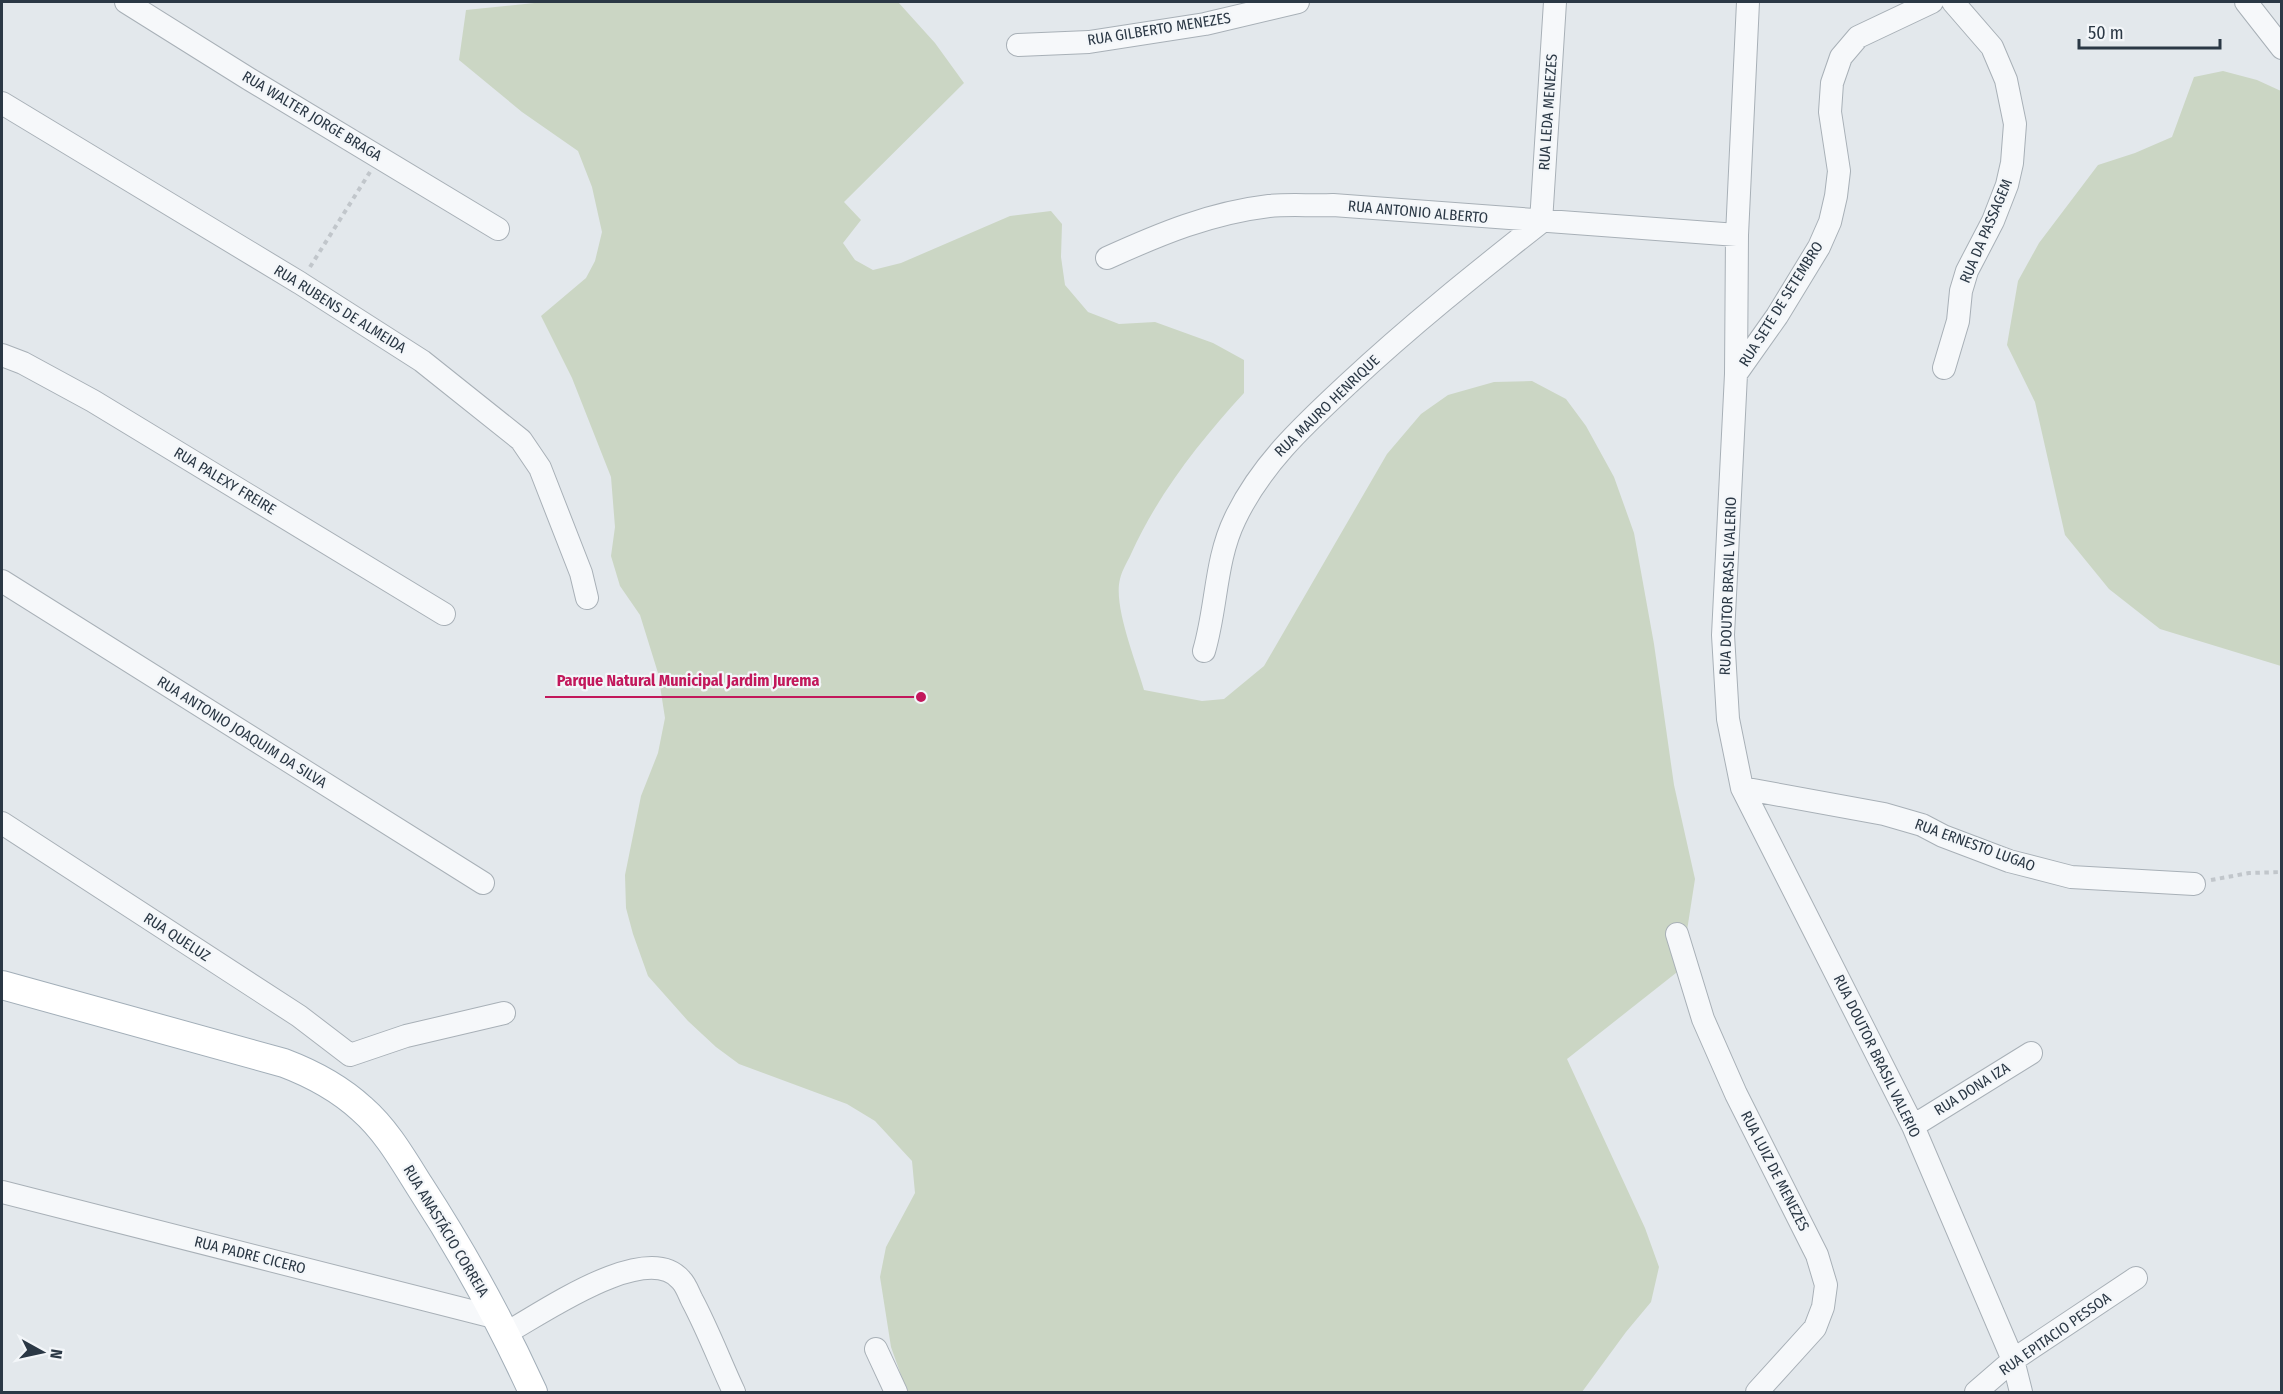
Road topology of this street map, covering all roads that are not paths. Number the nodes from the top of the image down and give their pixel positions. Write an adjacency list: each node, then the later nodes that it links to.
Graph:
1 (126, 2): 12 (street, RUA WALTER JORGE BRAGA)
2 (1298, 2): 8 (street, RUA GILBERTO MENEZES)
3 (1555, 2): 11 (street, RUA LEDA MENEZES)
4 (1748, 2): 13 (street, RUA DOUTOR BRASIL VALERIO)
5 (1932, 2): 17 (street, RUA SETE DE SETEMBRO)
6 (1953, 2): 16 (street, RUA DA PASSAGEM)
7 (2246, 2): 9 (street)
8 (1018, 45)
9 (2282, 48)
10 (2, 103): 19 (street, RUA RUBENS DE ALMEIDA)
11 (1541, 222): 13 (street, RUA ANTONIO ALBERTO); 14 (street, RUA ANTONIO ALBERTO); 21 (street, RUA MAURO HENRIQUE)
12 (498, 229)
13 (1737, 235): 17 (street, RUA DOUTOR BRASIL VALERIO)
14 (1107, 258)
15 (2, 355): 20 (street, RUA PALEXY FREIRE)
16 (1944, 368)
17 (1736, 374): 22 (street, RUA DOUTOR BRASIL VALERIO)
18 (2, 581): 24 (street, RUA ANTONIO JOAQUIM DA SILVA)
19 (587, 598)
20 (444, 614)
21 (1204, 651)
22 (1742, 788): 25 (street, RUA ERNESTO LUGAO); 32 (street, RUA DOUTOR BRASIL VALERIO)
23 (2, 823): 30 (street, RUA QUELUZ)
24 (483, 883)
25 (2194, 884)
26 (1677, 934): 41 (street, RUA LUIZ DE MENEZES)
27 (2, 985): 31 (main road, RUA ANASTÁCIO CORREIA)
28 (504, 1013): 30 (street)
29 (2031, 1053): 32 (street, RUA DONA IZA)
30 (350, 1055): 31 (street)
31 (335, 1087): 35 (main road, RUA ANASTÁCIO CORREIA)
32 (1913, 1126): 37 (street, RUA DOUTOR BRASIL VALERIO)
33 (2, 1192): 35 (street, RUA PADRE CICERO)
34 (2136, 1278): 37 (street, RUA EPITACIO PESSOA)
35 (502, 1325): 38 (main road, RUA ANASTÁCIO CORREIA); 39 (street)
36 (876, 1349): 40 (street)
37 (2013, 1360): 42 (street, RUA EPITACIO PESSOA); 43 (street, RUA DOUTOR BRASIL VALERIO)
38 (533, 1392)
39 (734, 1392)
40 (896, 1392)
41 (1757, 1392)
42 (1976, 1392)
43 (2021, 1392)

